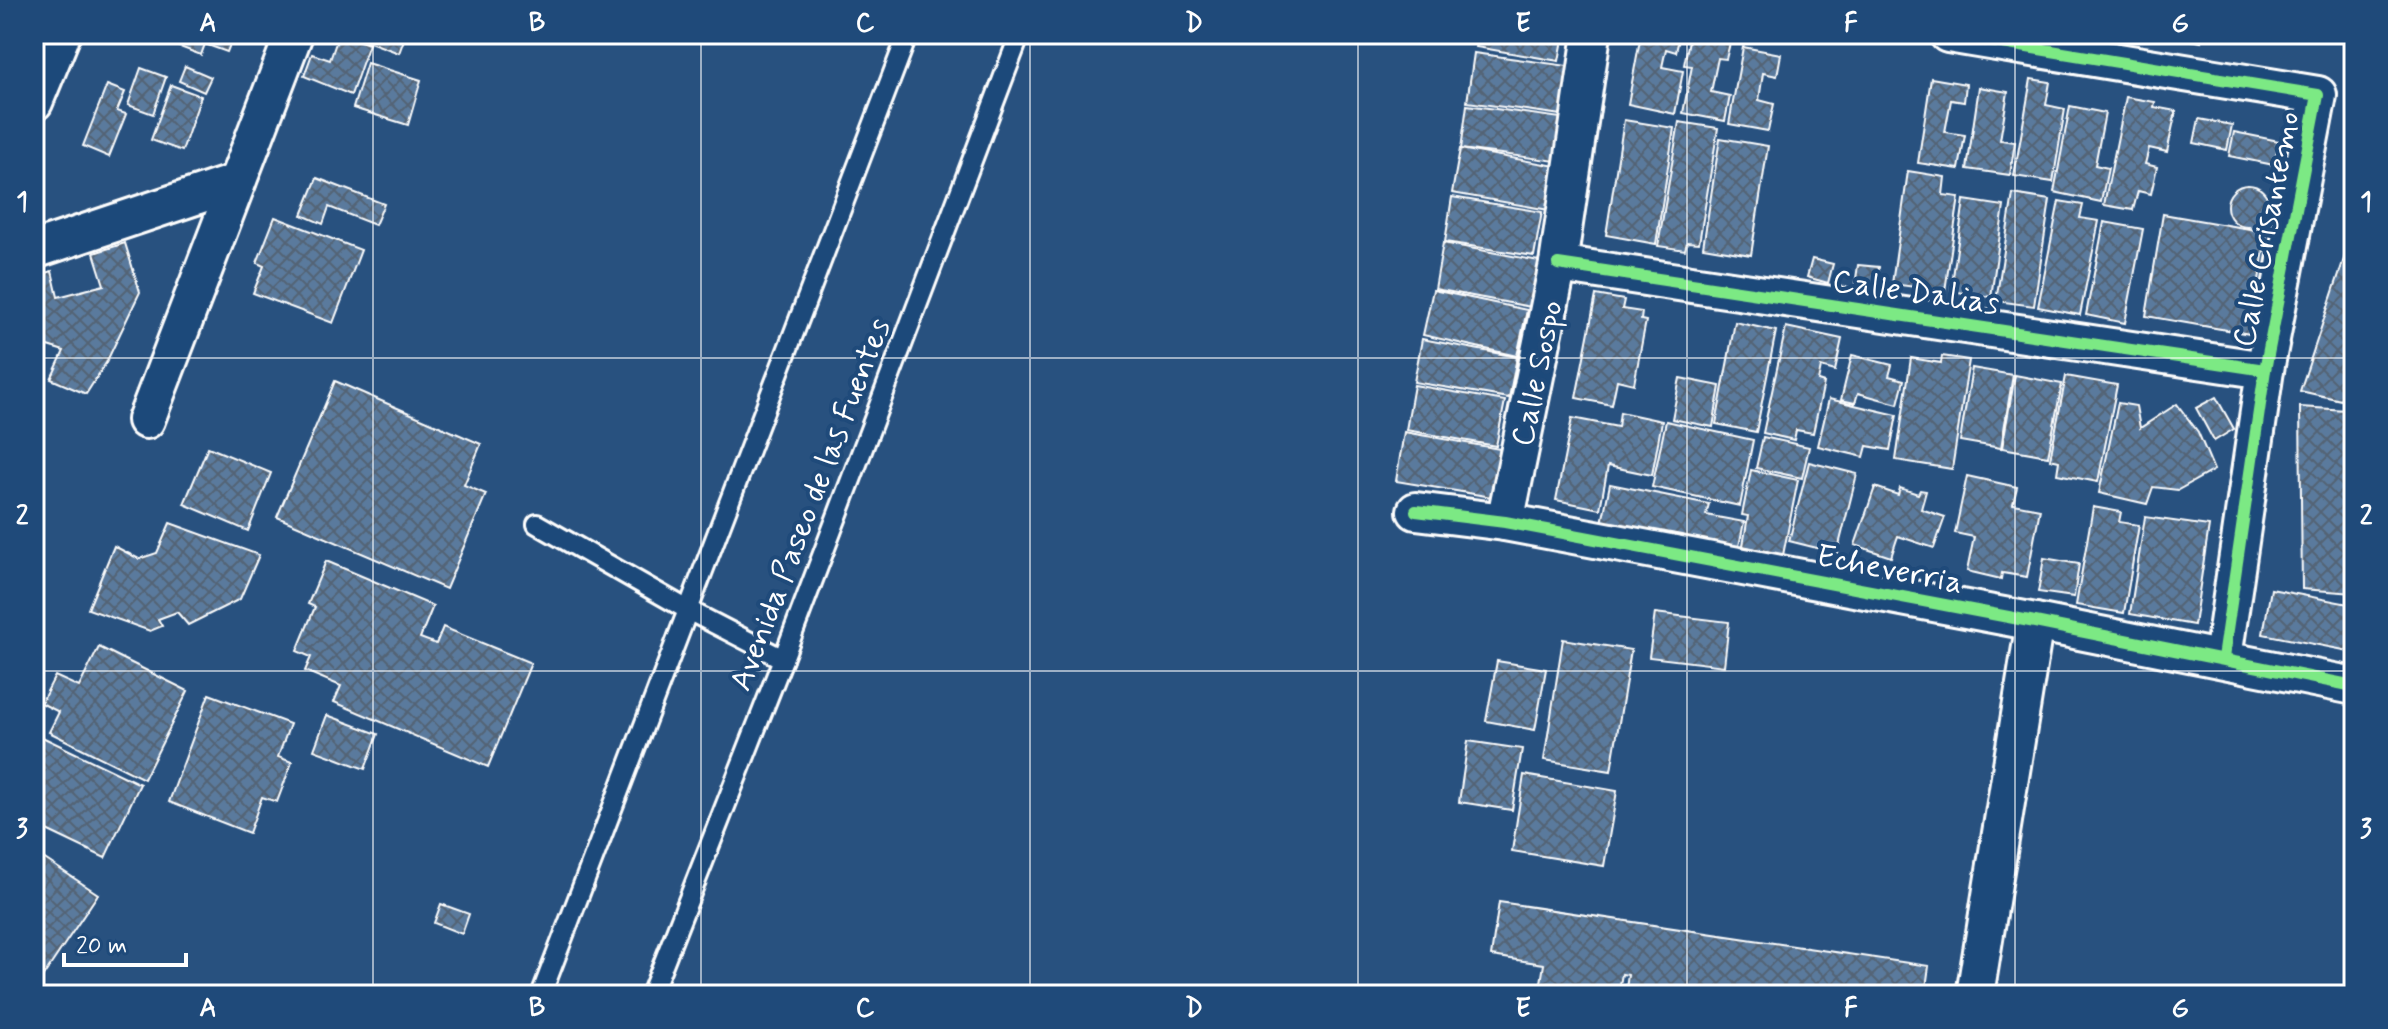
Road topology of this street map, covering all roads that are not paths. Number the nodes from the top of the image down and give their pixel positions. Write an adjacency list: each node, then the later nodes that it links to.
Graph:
1 (62, 34): 7 (street)
2 (294, 34): 8 (street)
3 (908, 34): 16 (lane)
4 (1020, 34): 19 (lane, Avenida Paseo de las Fuentes)
5 (1592, 34): 10 (street, Calle Sospo)
6 (1948, 34): 11 (street, Calle Crisantemo)
7 (34, 102)
8 (237, 182): 9 (street); 12 (street)
9 (34, 250)
10 (1558, 264): 11 (street, Calle Dalias); 14 (street, Calle Sospo)
11 (2265, 370): 18 (street, Calle Crisantemo)
12 (146, 420)
13 (1416, 511): 14 (street, Echeverria)
14 (1505, 522): 17 (street, Echeverria)
15 (537, 524): 16 (lane)
16 (688, 610): 19 (lane); 21 (lane)
17 (2035, 622): 18 (street, Echeverria); 23 (street)
18 (2223, 658): 20 (street, Echeverria)
19 (783, 659): 22 (lane, Avenida Paseo de las Fuentes)
20 (2354, 686)
21 (541, 995)
22 (651, 995)
23 (1975, 995)

